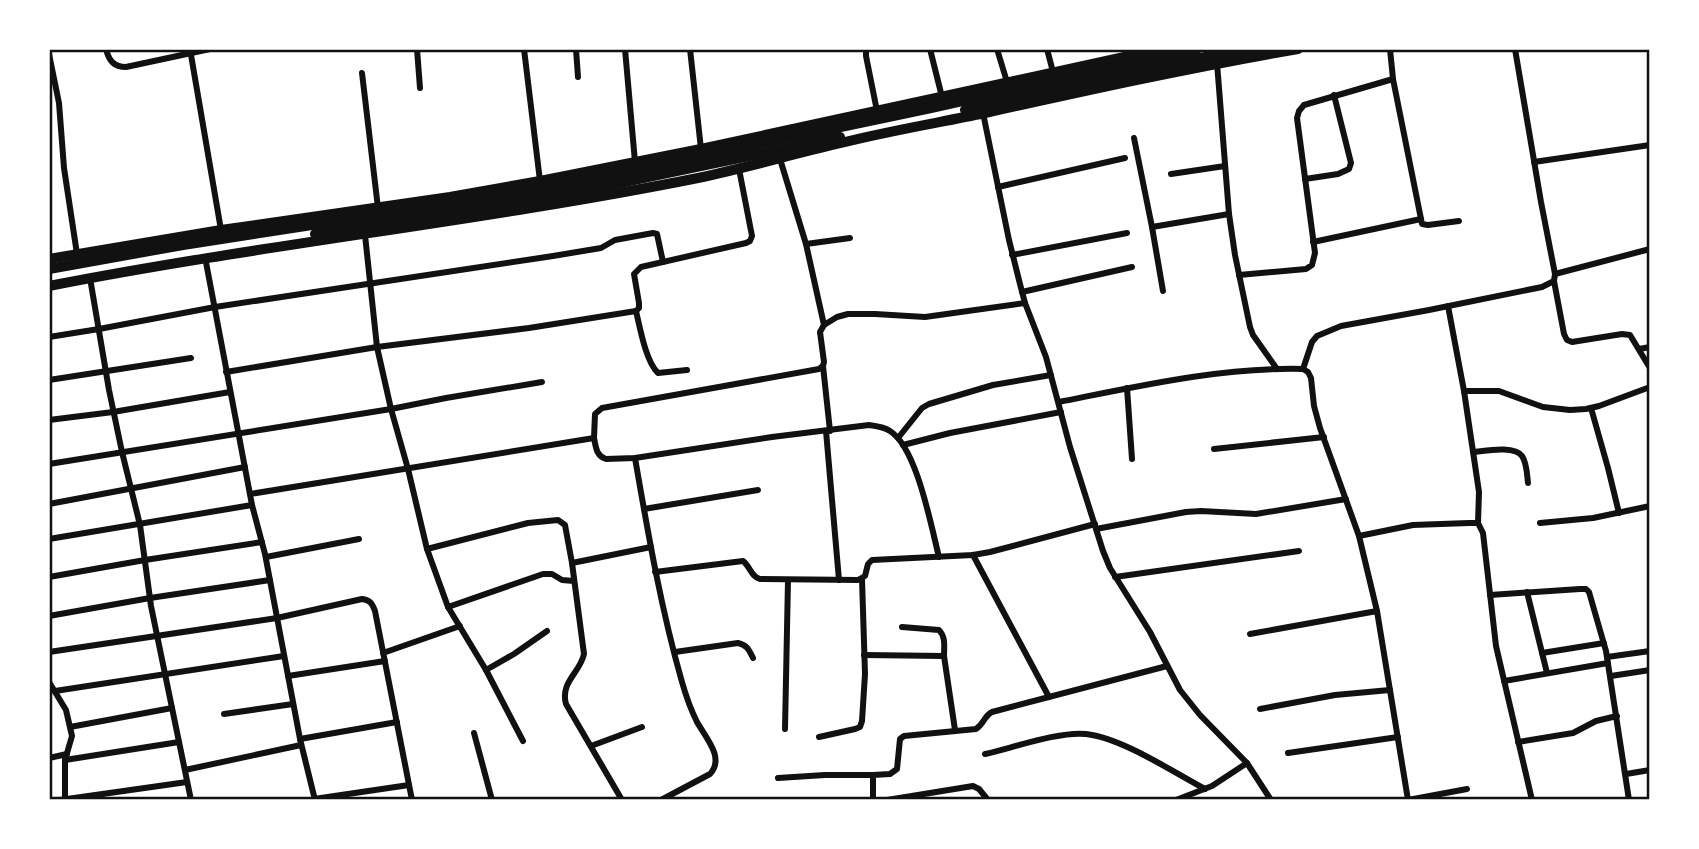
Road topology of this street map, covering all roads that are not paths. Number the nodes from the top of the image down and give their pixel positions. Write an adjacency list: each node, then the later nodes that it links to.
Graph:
1 (106, 49): 18 (street)
2 (210, 49): 18 (street)
3 (417, 49): 26 (street)
4 (524, 49): 43 (street)
5 (576, 49): 23 (street)
6 (625, 49): 37 (street)
7 (690, 49): 34 (street)
8 (866, 49): 30 (street)
9 (929, 49): 29 (street)
10 (997, 49): 25 (street)
11 (1047, 49): 21 (street)
12 (1161, 49): 21 (main road)
13 (1197, 49): 63 (main road)
14 (1255, 49): 67 (main road)
15 (1298, 49): 20 (main road)
16 (1390, 49): 24 (street)
17 (1515, 49): 38 (street)
18 (191, 51): 50 (street)
19 (49, 54): 57 (street)
20 (1216, 63): 31 (main road); 39 (street)
21 (1053, 72): 25 (main road)
22 (362, 73): 45 (street)
23 (578, 77)
24 (1393, 79): 28 (street); 47 (street)
25 (1007, 82): 27 (main road)
26 (420, 88)
27 (978, 89): 29 (main road); 31 (street)
28 (1334, 95): 42 (street); 42 (street)
29 (942, 97): 30 (main road)
30 (877, 111): 34 (main road)
31 (983, 113): 36 (main road); 44 (street)
32 (1133, 138): 49 (street)
33 (1650, 145): 38 (street)
34 (701, 149): 37 (main road)
35 (1125, 158): 44 (street)
36 (780, 159): 40 (main road); 55 (street)
37 (635, 162): 43 (main road)
38 (1534, 162): 66 (street)
39 (1226, 166): 41 (street); 46 (street)
40 (739, 169): 52 (main road); 61 (street)
41 (1171, 174)
42 (1305, 178): 54 (street)
43 (540, 181): 45 (main road)
44 (998, 187): 58 (street)
45 (378, 208): 50 (main road)
46 (1229, 214): 49 (street); 64 (street)
47 (1421, 219): 48 (street); 54 (street)
48 (1459, 221)
49 (1152, 227): 70 (street)
50 (221, 230): 57 (main road)
51 (1127, 233): 58 (street)
52 (365, 235): 59 (main road); 68 (street)
53 (849, 237): 55 (street)
54 (1313, 242): 64 (street)
55 (806, 244): 76 (street)
56 (1650, 249): 66 (street)
57 (77, 254): 60 (main road)
58 (1012, 255): 71 (street)
59 (205, 257): 65 (main road); 74 (street)
60 (49, 259)
61 (663, 262): 68 (street); 75 (street)
62 (1132, 267): 71 (street)
63 (49, 269)
64 (1238, 275): 85 (street)
65 (90, 278): 69 (main road); 77 (street)
66 (1554, 278): 73 (street); 81 (street)
67 (49, 279)
68 (369, 283): 74 (street); 79 (street)
69 (49, 286)
70 (1163, 291)
71 (1022, 292): 72 (street)
72 (1025, 303): 76 (street); 90 (street)
73 (1448, 306): 86 (street); 95 (street)
74 (215, 307): 77 (street); 89 (street)
75 (636, 311): 79 (street); 87 (street)
76 (824, 325): 83 (street)
77 (99, 329): 78 (street); 88 (street)
78 (49, 337)
79 (377, 347): 89 (street); 99 (street)
80 (1650, 347): 81 (street)
81 (1639, 349): 84 (street)
82 (191, 358): 88 (street)
83 (823, 366): 103 (street); 106 (street)
84 (1650, 368)
85 (1277, 369): 86 (street); 94 (street)
86 (1303, 369): 105 (street)
87 (687, 370)
88 (106, 372): 91 (street); 100 (street)
89 (226, 372): 96 (street)
90 (1051, 375): 97 (street); 107 (street)
91 (49, 380)
92 (542, 382): 99 (street)
93 (1650, 387): 98 (street)
94 (1127, 388): 97 (street); 113 (street)
95 (1464, 391): 98 (street); 111 (street)
96 (230, 392): 100 (street); 104 (street)
97 (1059, 402): 101 (street)
98 (1591, 408): 126 (street)
99 (391, 409): 104 (street); 116 (street)
100 (113, 412): 102 (street); 110 (street)
101 (1061, 412): 108 (street); 130 (street)
102 (49, 419)
103 (828, 431): 107 (street); 112 (street); 149 (street)
104 (238, 433): 110 (street); 115 (street)
105 (1324, 437): 109 (street); 121 (street)
106 (594, 438): 112 (street); 116 (street)
107 (898, 438): 108 (street)
108 (903, 445): 140 (street)
109 (1214, 449)
110 (122, 452): 114 (street); 118 (street)
111 (1473, 452): 117 (street); 127 (street)
112 (635, 458): 125 (street)
113 (1132, 459)
114 (49, 464)
115 (245, 467): 118 (street); 120 (street)
116 (408, 469): 120 (street); 136 (street)
117 (1528, 484)
118 (131, 488): 122 (street); 129 (street)
119 (758, 490): 125 (street)
120 (250, 494): 123 (street)
121 (1346, 499): 130 (street); 131 (street)
122 (49, 504)
123 (252, 505): 129 (street); 134 (street)
124 (1650, 506): 126 (street)
125 (644, 509): 135 (street)
126 (1619, 513): 128 (street)
127 (1478, 523): 131 (street); 152 (street)
128 (1540, 523)
129 (140, 525): 132 (street); 141 (street)
130 (1096, 526): 138 (street); 145 (street)
131 (1359, 536): 155 (street)
132 (49, 539)
133 (359, 539): 139 (street)
134 (262, 542): 139 (street); 141 (street)
135 (651, 547): 142 (street); 143 (street)
136 (426, 549): 142 (street); 154 (street)
137 (1299, 551): 145 (street)
138 (973, 555): 140 (street); 186 (street)
139 (266, 557): 147 (street)
140 (939, 557): 146 (street)
141 (145, 560): 144 (street); 153 (street)
142 (572, 563): 150 (street)
143 (655, 572): 148 (street); 166 (street)
144 (49, 577)
145 (1115, 577): 175 (street)
146 (862, 579): 149 (street); 169 (street)
147 (270, 580): 153 (street); 157 (street)
148 (788, 580): 149 (street); 195 (street)
149 (839, 580)
150 (575, 581): 154 (street); 204 (street)
151 (1527, 592): 152 (street); 163 (street); 168 (street)
152 (1490, 595): 182 (street)
153 (150, 598): 156 (street); 162 (street)
154 (448, 607): 158 (street)
155 (1377, 611): 161 (street); 184 (street)
156 (49, 616)
157 (277, 618): 162 (street); 167 (street); 170 (street)
158 (460, 626): 167 (street); 176 (street)
159 (902, 626): 171 (street)
160 (547, 631): 176 (street)
161 (1250, 634)
162 (157, 637): 165 (street); 179 (street)
163 (1604, 643): 168 (street); 173 (street)
164 (1650, 651): 173 (street)
165 (49, 652)
166 (675, 652): 172 (street); 225 (street)
167 (383, 653): 174 (street)
168 (1542, 653): 178 (street)
169 (864, 655): 171 (street); 198 (street)
170 (284, 656): 179 (street); 180 (street)
171 (944, 656): 196 (street)
172 (753, 658)
173 (1608, 660): 178 (street); 181 (street)
174 (385, 661): 180 (street); 192 (street)
175 (1167, 666): 186 (street); 209 (street)
176 (486, 670): 200 (street)
177 (1650, 670): 181 (street)
178 (1547, 673): 182 (street)
179 (164, 674): 185 (street); 188 (street)
180 (288, 676): 187 (street)
181 (1611, 676): 191 (street)
182 (1504, 681): 203 (street)
183 (49, 682): 185 (street)
184 (1390, 690): 189 (street); 199 (street)
185 (55, 691): 193 (street)
186 (1049, 697): 196 (street)
187 (293, 704): 190 (street); 202 (street)
188 (172, 708): 193 (street); 201 (street)
189 (1260, 709)
190 (224, 714)
191 (1617, 716): 203 (street); 212 (street)
192 (397, 722): 202 (street); 216 (street)
193 (70, 727): 207 (street)
194 (642, 727): 204 (street)
195 (785, 729)
196 (955, 730): 213 (street)
197 (474, 733): 223 (street)
198 (819, 737)
199 (1398, 737): 205 (street); 218 (street)
200 (523, 741)
201 (179, 742): 207 (street); 210 (street)
202 (300, 742): 210 (street); 219 (street)
203 (1518, 742): 231 (street)
204 (590, 746): 224 (street)
205 (1288, 753)
206 (985, 754): 217 (street)
207 (66, 757): 208 (street); 220 (street)
208 (49, 758)
209 (1247, 763): 217 (street); 230 (street)
210 (185, 770): 215 (street)
211 (1650, 771): 212 (street)
212 (1626, 774): 232 (street)
213 (873, 775): 214 (street); 226 (street)
214 (778, 778)
215 (187, 782): 220 (street); 221 (street)
216 (410, 785): 219 (street); 222 (street)
217 (1205, 789): 229 (street)
218 (1467, 789)
219 (315, 799)
220 (63, 800)
221 (191, 800)
222 (412, 800)
223 (492, 800)
224 (622, 800)
225 (661, 800)
226 (873, 800)
227 (887, 800): 228 (street)
228 (988, 800)
229 (1176, 800)
230 (1271, 800)
231 (1532, 800)
232 (1629, 800)

